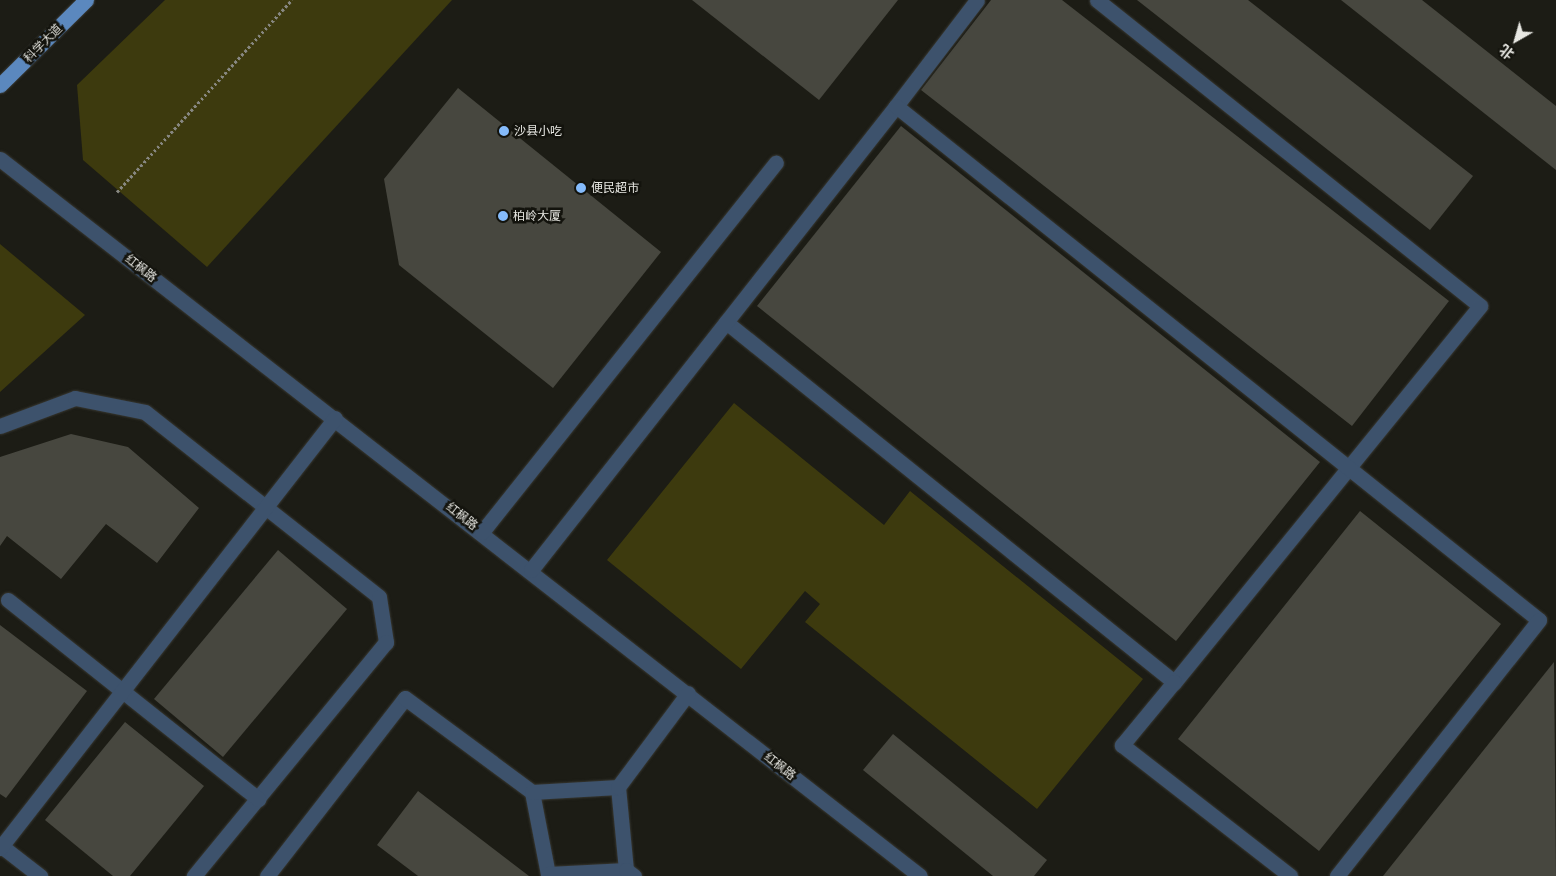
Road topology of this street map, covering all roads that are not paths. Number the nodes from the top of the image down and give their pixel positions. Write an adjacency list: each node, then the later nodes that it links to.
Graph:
1 (86, 0): 4 (main road, 科学大道)
2 (977, 0): 5 (street)
3 (1097, 0): 11 (street)
4 (0, 85)
5 (896, 106): 8 (street); 11 (street)
6 (0, 159): 9 (street, 红枫路)
7 (776, 163): 13 (street)
8 (726, 322): 14 (street); 16 (street)
9 (335, 418): 12 (street); 13 (street, 红枫路)
10 (0, 426): 12 (street)
11 (1348, 469): 16 (street); 29 (street)
12 (266, 508): 17 (street); 21 (street)
13 (482, 532): 14 (street, 红枫路)
14 (531, 570): 18 (street, 红枫路)
15 (8, 600): 17 (street)
16 (1174, 682): 28 (street)
17 (122, 691): 21 (street); 22 (street)
18 (688, 693): 19 (street); 27 (street, 红枫路)
19 (618, 787): 20 (street); 23 (street)
20 (532, 792): 23 (street); 26 (street)
21 (258, 798): 25 (street)
22 (0, 846): 24 (street)
23 (630, 873)
24 (40, 876)
25 (194, 876)
26 (268, 876)
27 (920, 876)
28 (1290, 876)
29 (1337, 876)

